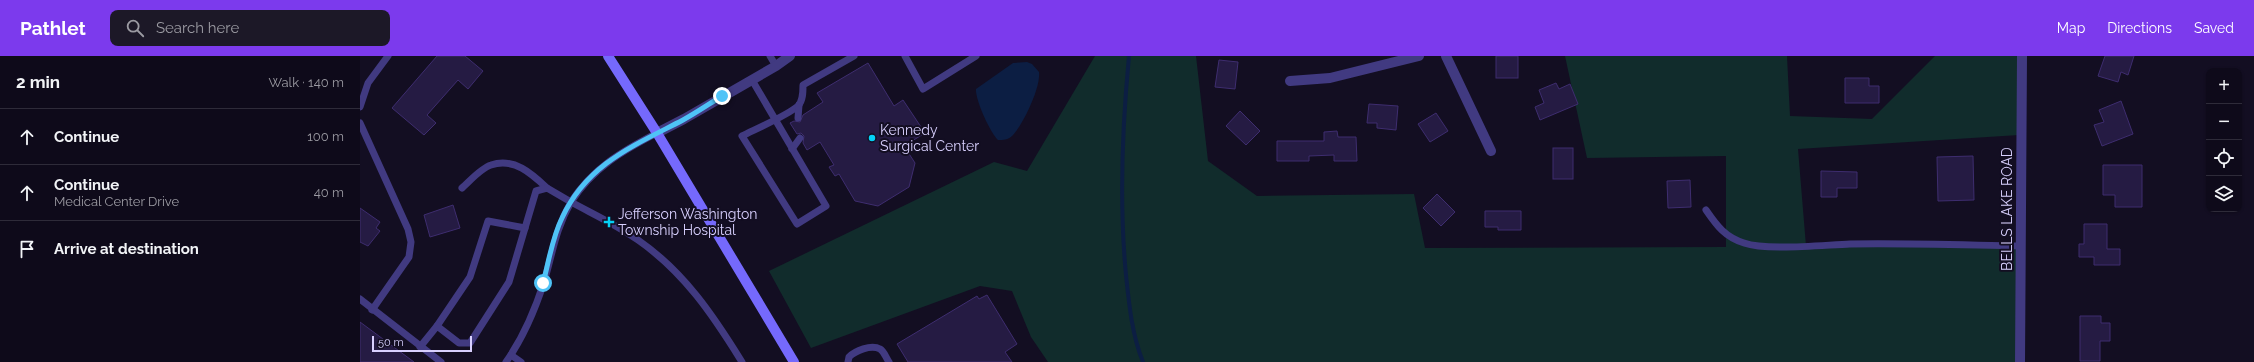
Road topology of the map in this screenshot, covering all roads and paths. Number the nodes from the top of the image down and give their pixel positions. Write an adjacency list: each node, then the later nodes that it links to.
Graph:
1 (608, 56): 19 (main road)
2 (770, 56): 11 (lane)
3 (790, 56): 11 (street)
4 (854, 56): 14 (lane)
5 (905, 56): 6 (lane)
6 (976, 56)
7 (1420, 56): 13 (street)
8 (1446, 56): 22 (street)
9 (2022, 56): 28 (street, BELLS LAKE ROAD)
10 (386, 57): 15 (lane)
11 (776, 66): 12 (street)
12 (752, 80): 17 (lane); 19 (street)
13 (1290, 81)
14 (799, 105): 16 (lane); 17 (lane)
15 (360, 107)
16 (798, 118)
17 (774, 119): 21 (lane); 21 (lane)
18 (360, 123): 30 (lane)
19 (657, 132): 25 (lane); 38 (main road)
20 (800, 138): 21 (lane)
21 (792, 149)
22 (1491, 151)
23 (462, 188): 24 (lane)
24 (547, 188): 25 (lane); 27 (lane)
25 (571, 202): 33 (lane); 37 (lane)
26 (1706, 210): 28 (lane)
27 (525, 228): 31 (lane); 31 (lane)
28 (2021, 246): 41 (street, BELLS LAKE ROAD)
29 (360, 299): 30 (lane)
30 (372, 310): 32 (lane)
31 (438, 326): 32 (lane)
32 (420, 347): 34 (lane)
33 (511, 355): 35 (lane); 36 (lane)
34 (441, 362)
35 (506, 362)
36 (521, 362)
37 (742, 362)
38 (794, 362)
39 (848, 362): 40 (lane)
40 (889, 362)
41 (2020, 362)

